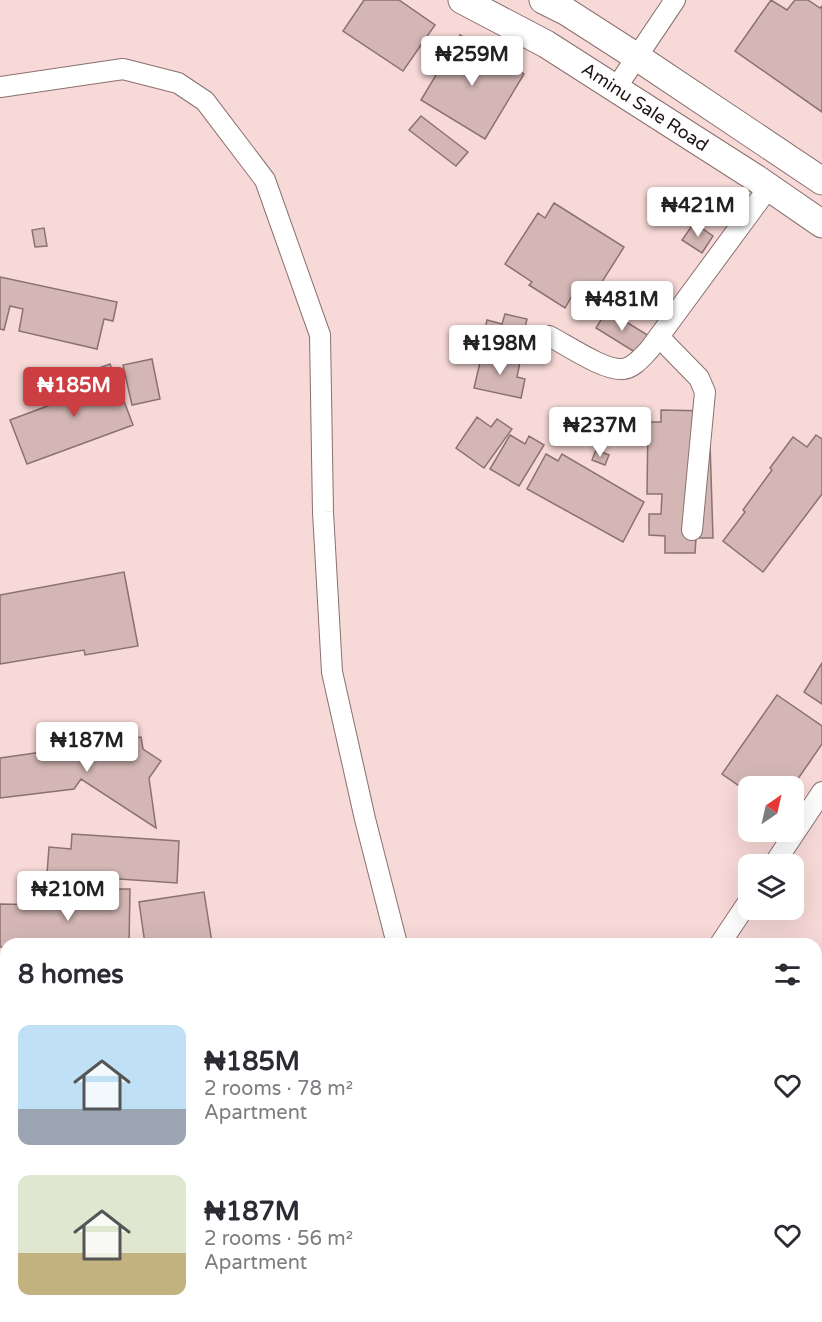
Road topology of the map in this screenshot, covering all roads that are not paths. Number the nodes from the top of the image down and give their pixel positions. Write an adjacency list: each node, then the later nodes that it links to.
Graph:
1 (462, 0): 6 (street, Aminu Sale Road)
2 (543, 0): 4 (street, Aminu Sale Road)
3 (675, 0): 4 (street)
4 (637, 57): 6 (street); 7 (street, Aminu Sale Road)
5 (0, 87): 16 (street)
6 (616, 88): 8 (street, Aminu Sale Road)
7 (822, 181)
8 (769, 187): 9 (street, Aminu Sale Road); 11 (street)
9 (822, 224)
10 (549, 336): 11 (street)
11 (659, 337): 12 (street)
12 (692, 530)
13 (822, 792): 14 (street)
14 (781, 854)
15 (738, 917): 17 (street)
16 (395, 938)
17 (724, 938)

